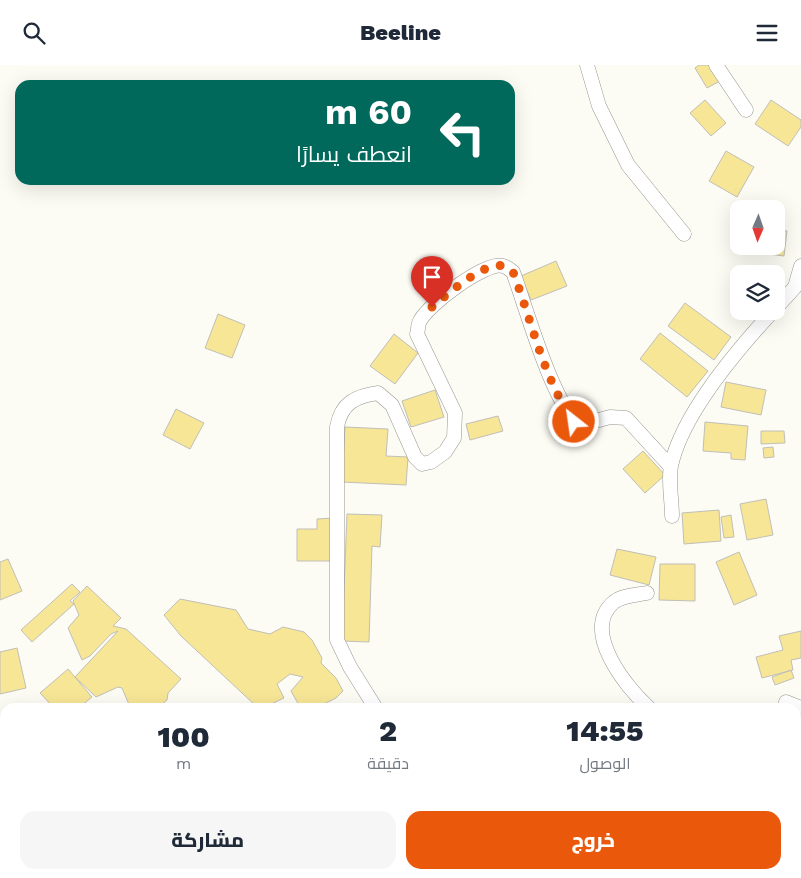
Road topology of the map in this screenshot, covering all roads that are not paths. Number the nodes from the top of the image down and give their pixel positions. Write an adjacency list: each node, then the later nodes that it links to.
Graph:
1 (587, 65): 4 (street)
2 (716, 65): 3 (street)
3 (746, 110)
4 (684, 234)
5 (801, 266): 6 (street)
6 (785, 299)
7 (766, 320): 8 (street)
8 (671, 467): 9 (street); 11 (street)
9 (672, 516)
10 (648, 593): 12 (street)
11 (372, 703)
12 (643, 703)

